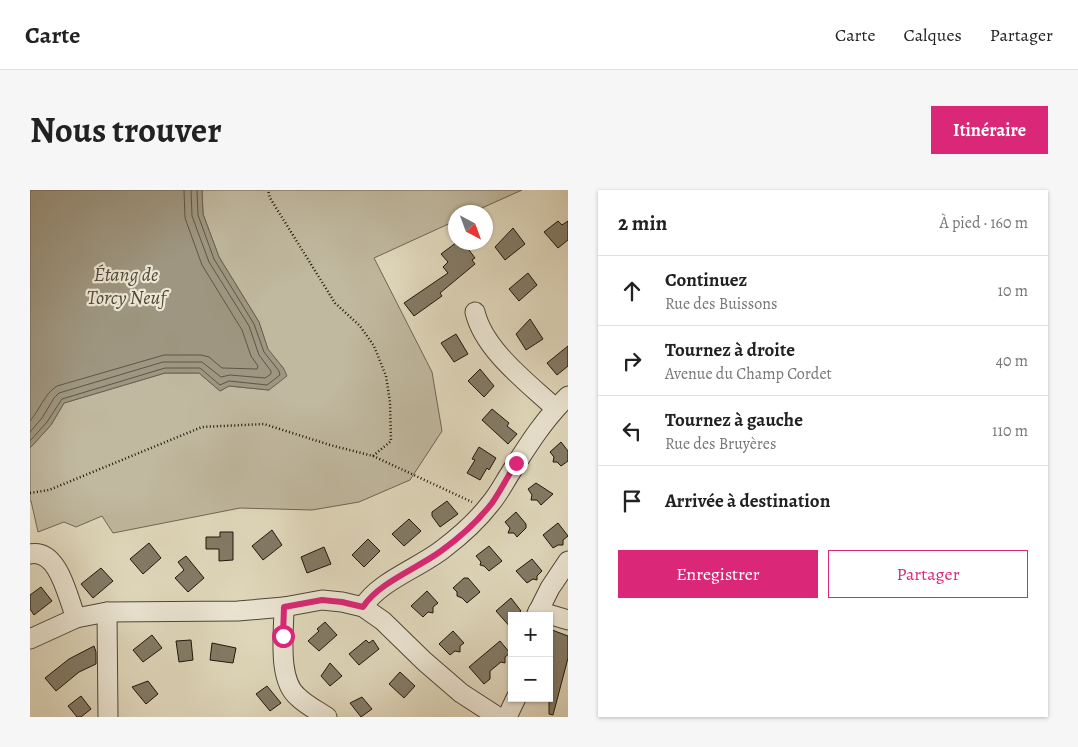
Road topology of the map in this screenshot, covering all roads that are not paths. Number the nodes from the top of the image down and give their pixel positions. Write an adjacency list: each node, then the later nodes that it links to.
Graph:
1 (475, 312): 2 (street)
2 (561, 402): 6 (street)
3 (30, 554): 10 (street)
4 (568, 561): 8 (street)
5 (284, 607): 6 (street); 7 (street); 15 (street)
6 (363, 607): 16 (street)
7 (107, 612): 10 (street); 14 (street)
8 (538, 612)
9 (553, 617): 11 (street)
10 (76, 618): 12 (street)
11 (568, 620)
12 (30, 638)
13 (514, 702): 17 (street)
14 (108, 717)
15 (327, 717)
16 (498, 717)
17 (507, 717)

